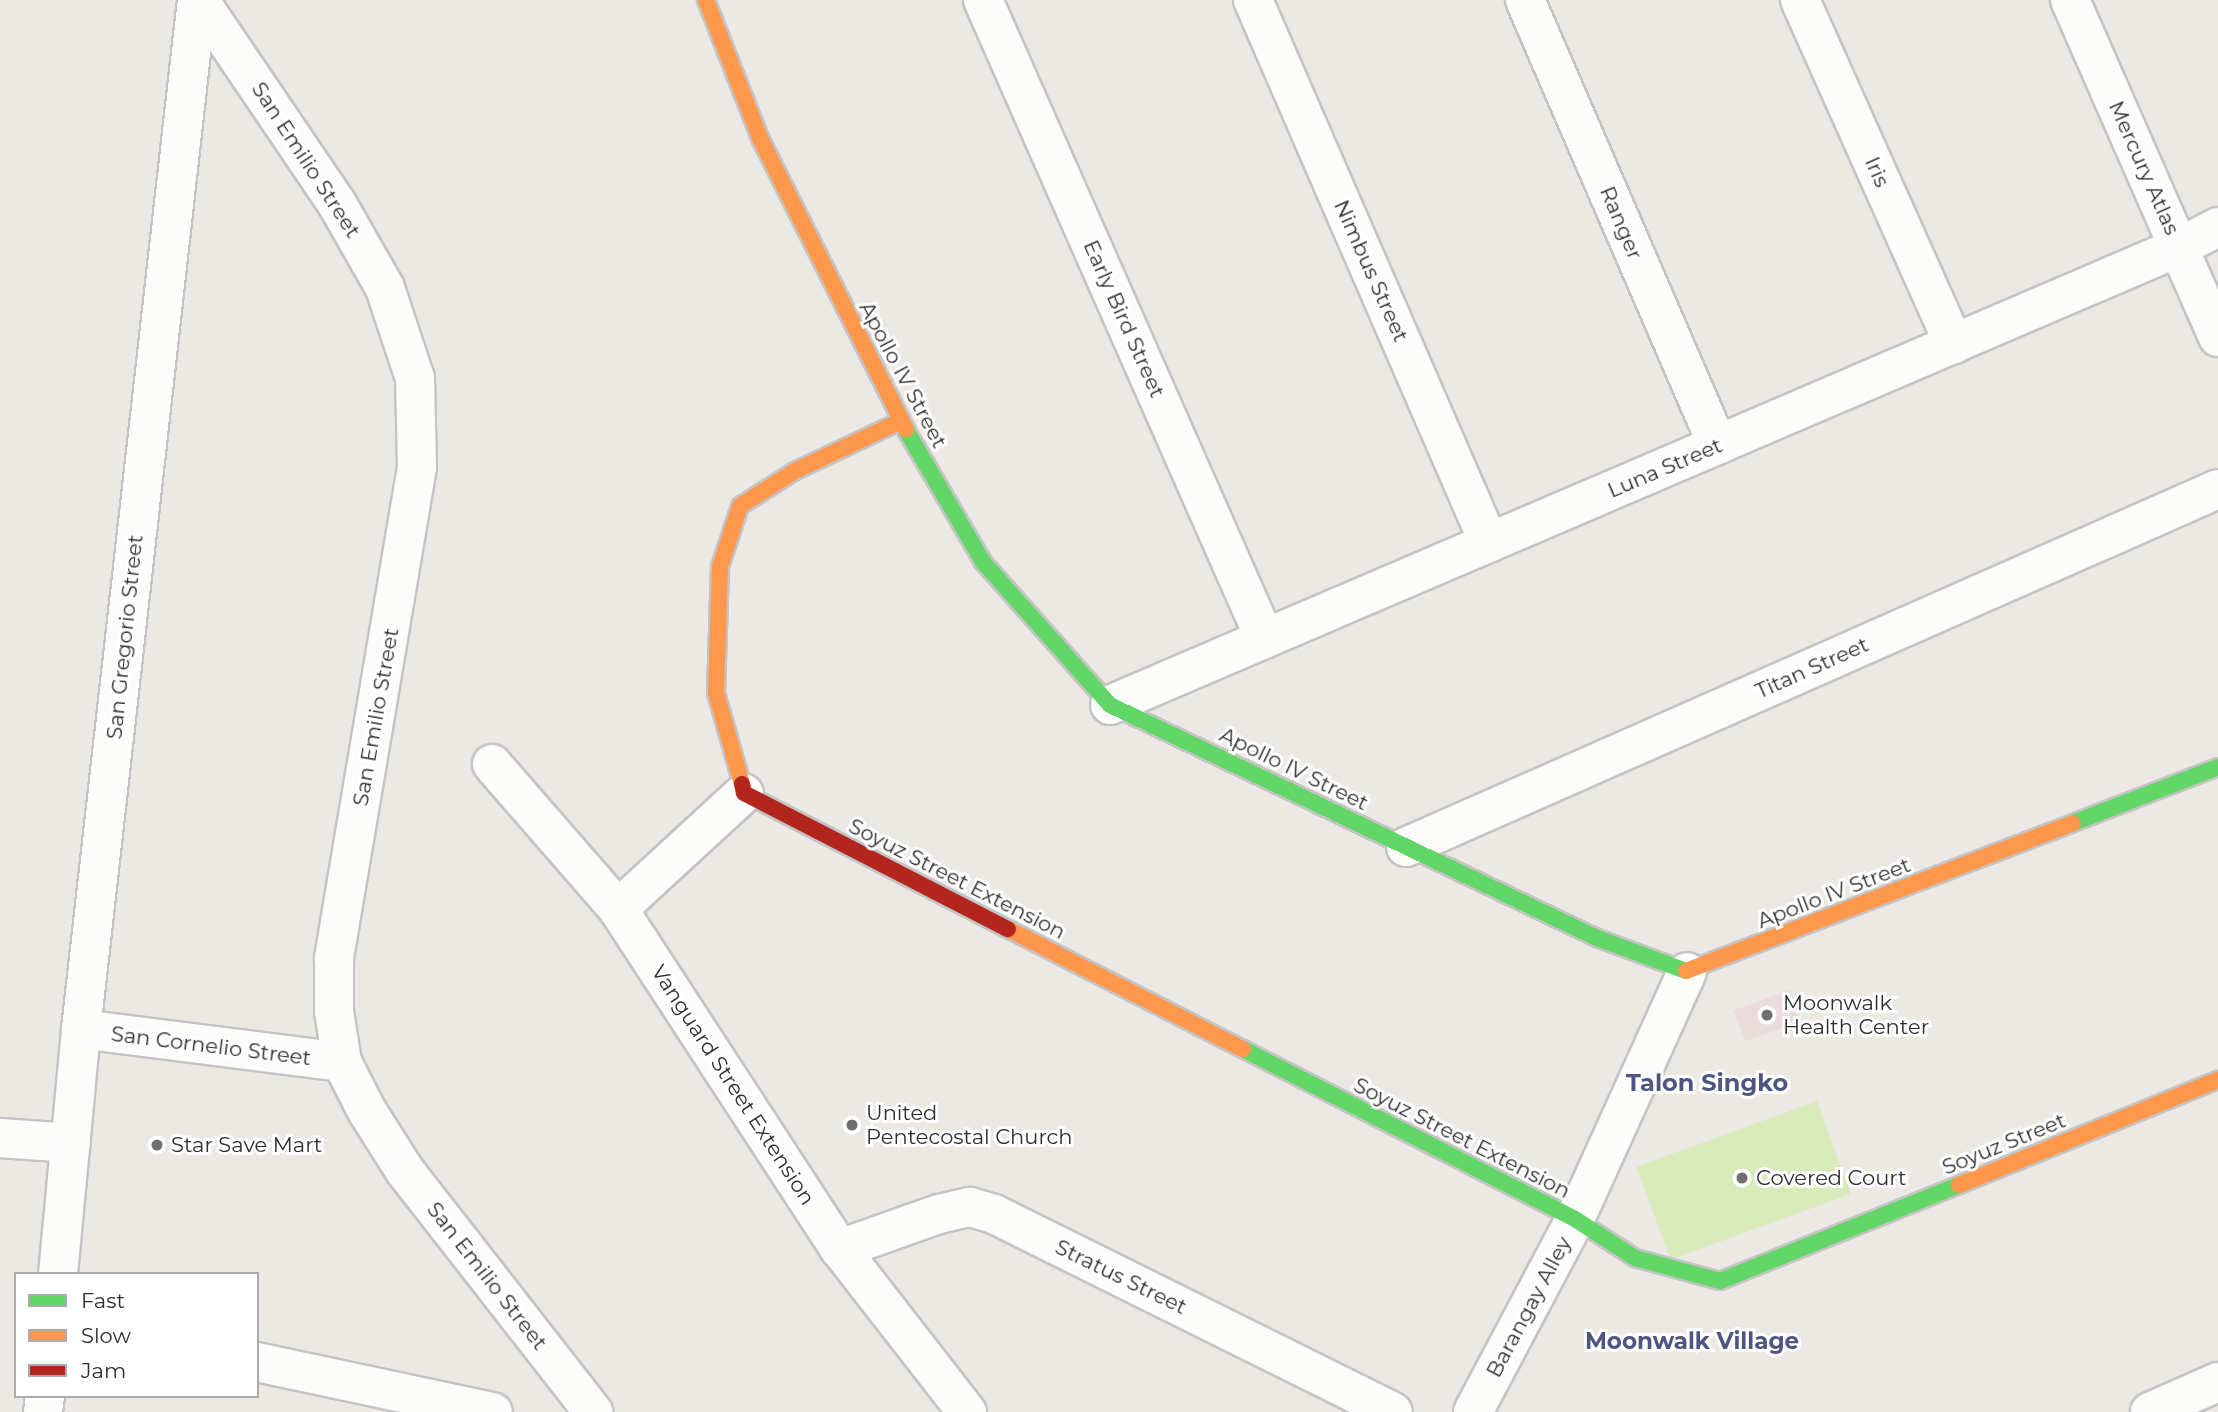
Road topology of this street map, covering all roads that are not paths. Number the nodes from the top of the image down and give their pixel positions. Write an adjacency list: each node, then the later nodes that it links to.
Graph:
1 (198, 0): 24 (street, San Gregorio Street); 25 (street, San Emilio Street)
2 (706, 0): 12 (street, Apollo IV Street)
3 (983, 0): 16 (street, Early Bird Street)
4 (1253, 0): 15 (street, Nimbus Street)
5 (1525, 0): 13 (street, Ranger)
6 (1800, 0): 11 (street, Iris)
7 (2070, 0): 9 (street, Mercury Atlas)
8 (2218, 228): 9 (street, Luna Street)
9 (2179, 247): 10 (street, Mercury Atlas); 11 (street, Luna Street)
10 (2218, 337)
11 (1954, 344): 13 (street, Luna Street)
12 (901, 421): 17 (street, Apollo IV Street); 20 (street)
13 (1718, 445): 15 (street, Luna Street)
14 (2218, 489): 21 (street, Titan Street)
15 (1489, 543): 16 (street, Luna Street)
16 (1265, 639): 17 (street, Luna Street)
17 (1110, 705): 21 (street, Apollo IV Street)
18 (492, 764): 22 (street, Vanguard Street Extension)
19 (2218, 767): 23 (street, Apollo IV Street)
20 (744, 793): 22 (street); 29 (street, Soyuz Street Extension)
21 (1406, 847): 23 (street, Apollo IV Street)
22 (618, 909): 30 (street, Vanguard Street Extension)
23 (1687, 972): 29 (street, Barangay Alley)
24 (81, 1029): 25 (street, San Cornelio Street); 28 (street, San Gregorio Street)
25 (342, 1062): 35 (street, San Emilio Street)
26 (2218, 1080): 29 (street, Soyuz Street)
27 (0, 1138): 28 (street)
28 (71, 1143): 31 (street, San Gregorio Street)
29 (1575, 1219): 38 (street, Barangay Alley)
30 (840, 1249): 36 (street, Vanguard Street Extension); 37 (street, Stratus Street)
31 (58, 1272)
32 (259, 1362): 34 (street)
33 (2218, 1382): 39 (street)
34 (493, 1412)
35 (593, 1412)
36 (967, 1412)
37 (1394, 1412)
38 (1473, 1412)
39 (2150, 1412)

